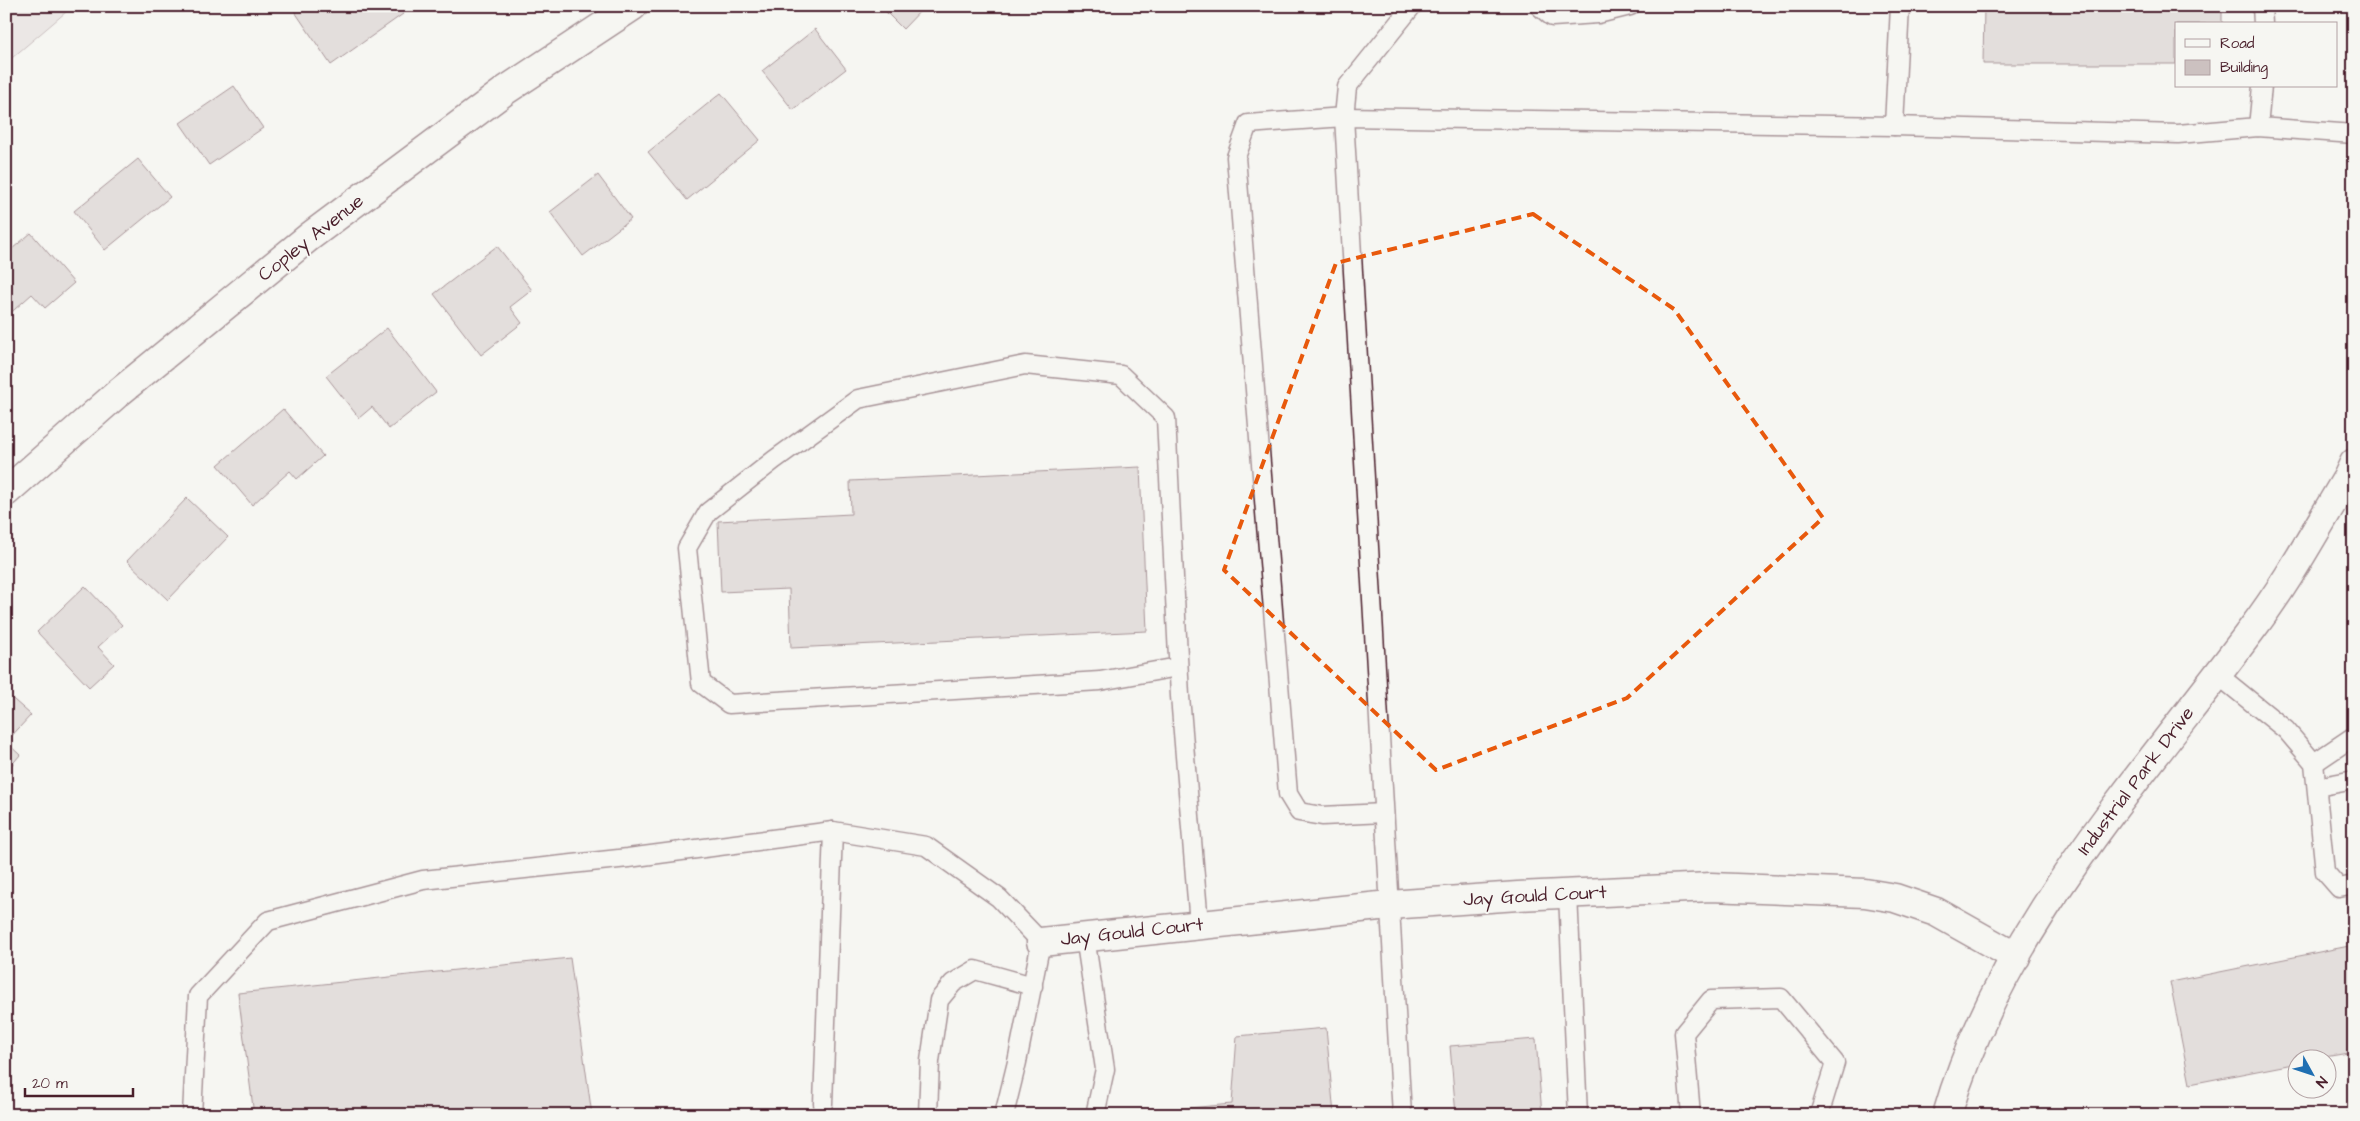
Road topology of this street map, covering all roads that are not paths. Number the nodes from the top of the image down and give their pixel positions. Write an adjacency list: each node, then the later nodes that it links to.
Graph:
1 (634, 6): 14 (street, Copley Avenue)
2 (1412, 6): 9 (lane)
3 (1539, 6): 4 (lane)
4 (1630, 6)
5 (1900, 6): 10 (lane)
6 (2262, 6): 7 (lane)
7 (2263, 22)
8 (2262, 88): 11 (lane)
9 (1344, 117): 10 (lane); 21 (lane); 21 (lane)
10 (1894, 126): 11 (lane)
11 (2258, 127): 12 (lane)
12 (2354, 134)
13 (2354, 463): 16 (street, Industrial Park Drive)
14 (6, 492)
15 (1178, 667): 15 (lane); 26 (lane)
16 (2218, 675): 18 (lane); 29 (street, Industrial Park Drive)
17 (2354, 736): 18 (lane)
18 (2314, 763): 20 (lane)
19 (2354, 780): 20 (lane)
20 (2317, 787): 23 (lane)
21 (1384, 813): 25 (lane)
22 (833, 831): 28 (lane); 31 (lane); 32 (lane)
23 (2354, 886)
24 (1568, 894): 25 (street, Jay Gould Court); 29 (street, Jay Gould Court); 37 (lane)
25 (1389, 905): 26 (street, Jay Gould Court); 36 (lane)
26 (1199, 924): 27 (street, Jay Gould Court)
27 (1084, 937): 28 (street, Jay Gould Court); 35 (lane)
28 (1041, 942): 30 (lane)
29 (2016, 957): 40 (street, Industrial Park Drive)
30 (1033, 986): 33 (lane); 34 (lane)
31 (823, 1104)
32 (192, 1115)
33 (928, 1115)
34 (1004, 1115)
35 (1096, 1115)
36 (1402, 1115)
37 (1578, 1115)
38 (1692, 1115): 39 (lane)
39 (1819, 1115)
40 (1947, 1115)

